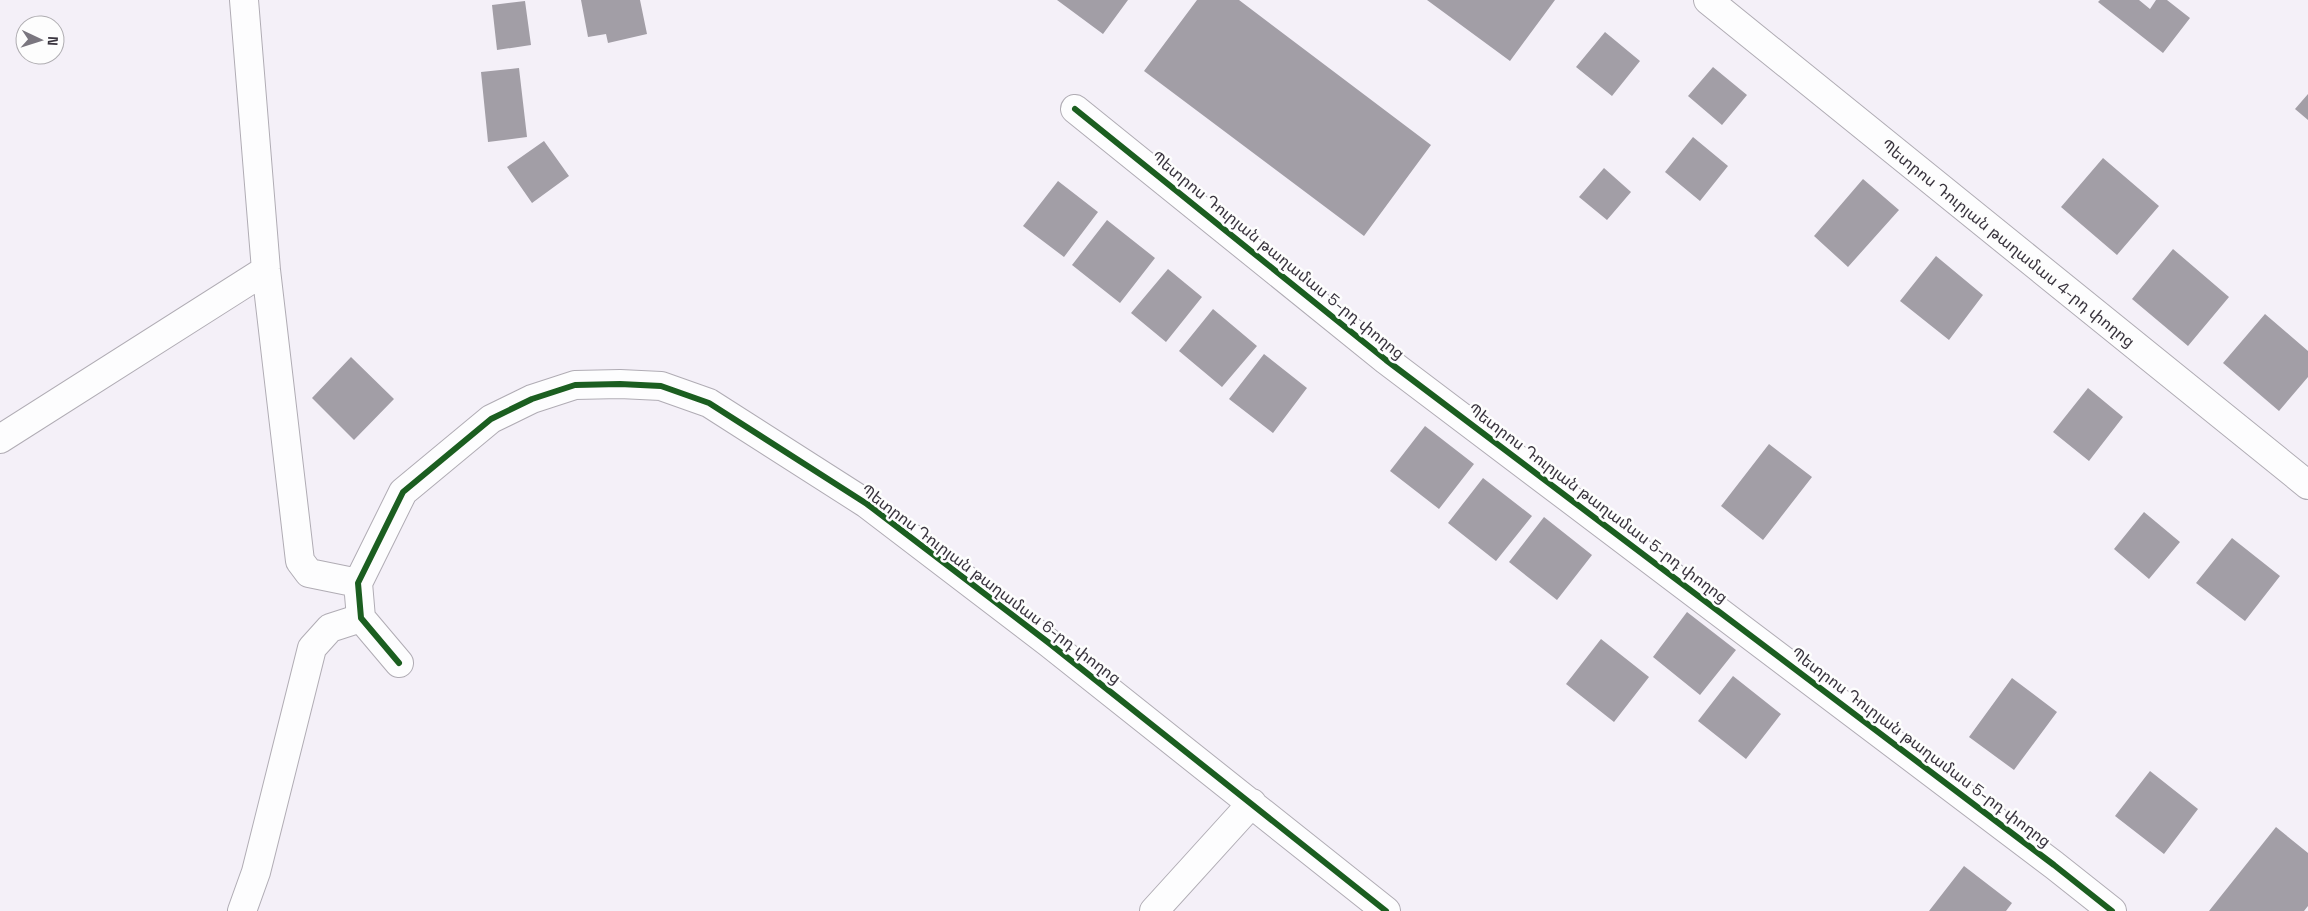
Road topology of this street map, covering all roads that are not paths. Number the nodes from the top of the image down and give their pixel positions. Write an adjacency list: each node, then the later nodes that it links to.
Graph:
1 (244, 0): 4 (street)
2 (1708, 0): 6 (street, Պետրոս Դուրյան թաղամաս 4-րդ փողոց)
3 (1074, 109): 14 (street, Պետրոս Դուրյան թաղամաս 5-րդ փողոց)
4 (266, 270): 5 (street); 7 (street)
5 (0, 439)
6 (2308, 485)
7 (358, 583): 8 (street); 10 (street, Պետրոս Դուրյան թաղամաս 6-րդ փողոց)
8 (361, 618): 9 (street); 11 (street)
9 (399, 663)
10 (1252, 803): 12 (street); 13 (street, Պետրոս Դուրյան թաղամաս 6-րդ փողոց)
11 (242, 911)
12 (1154, 911)
13 (1386, 911)
14 (2112, 911)

